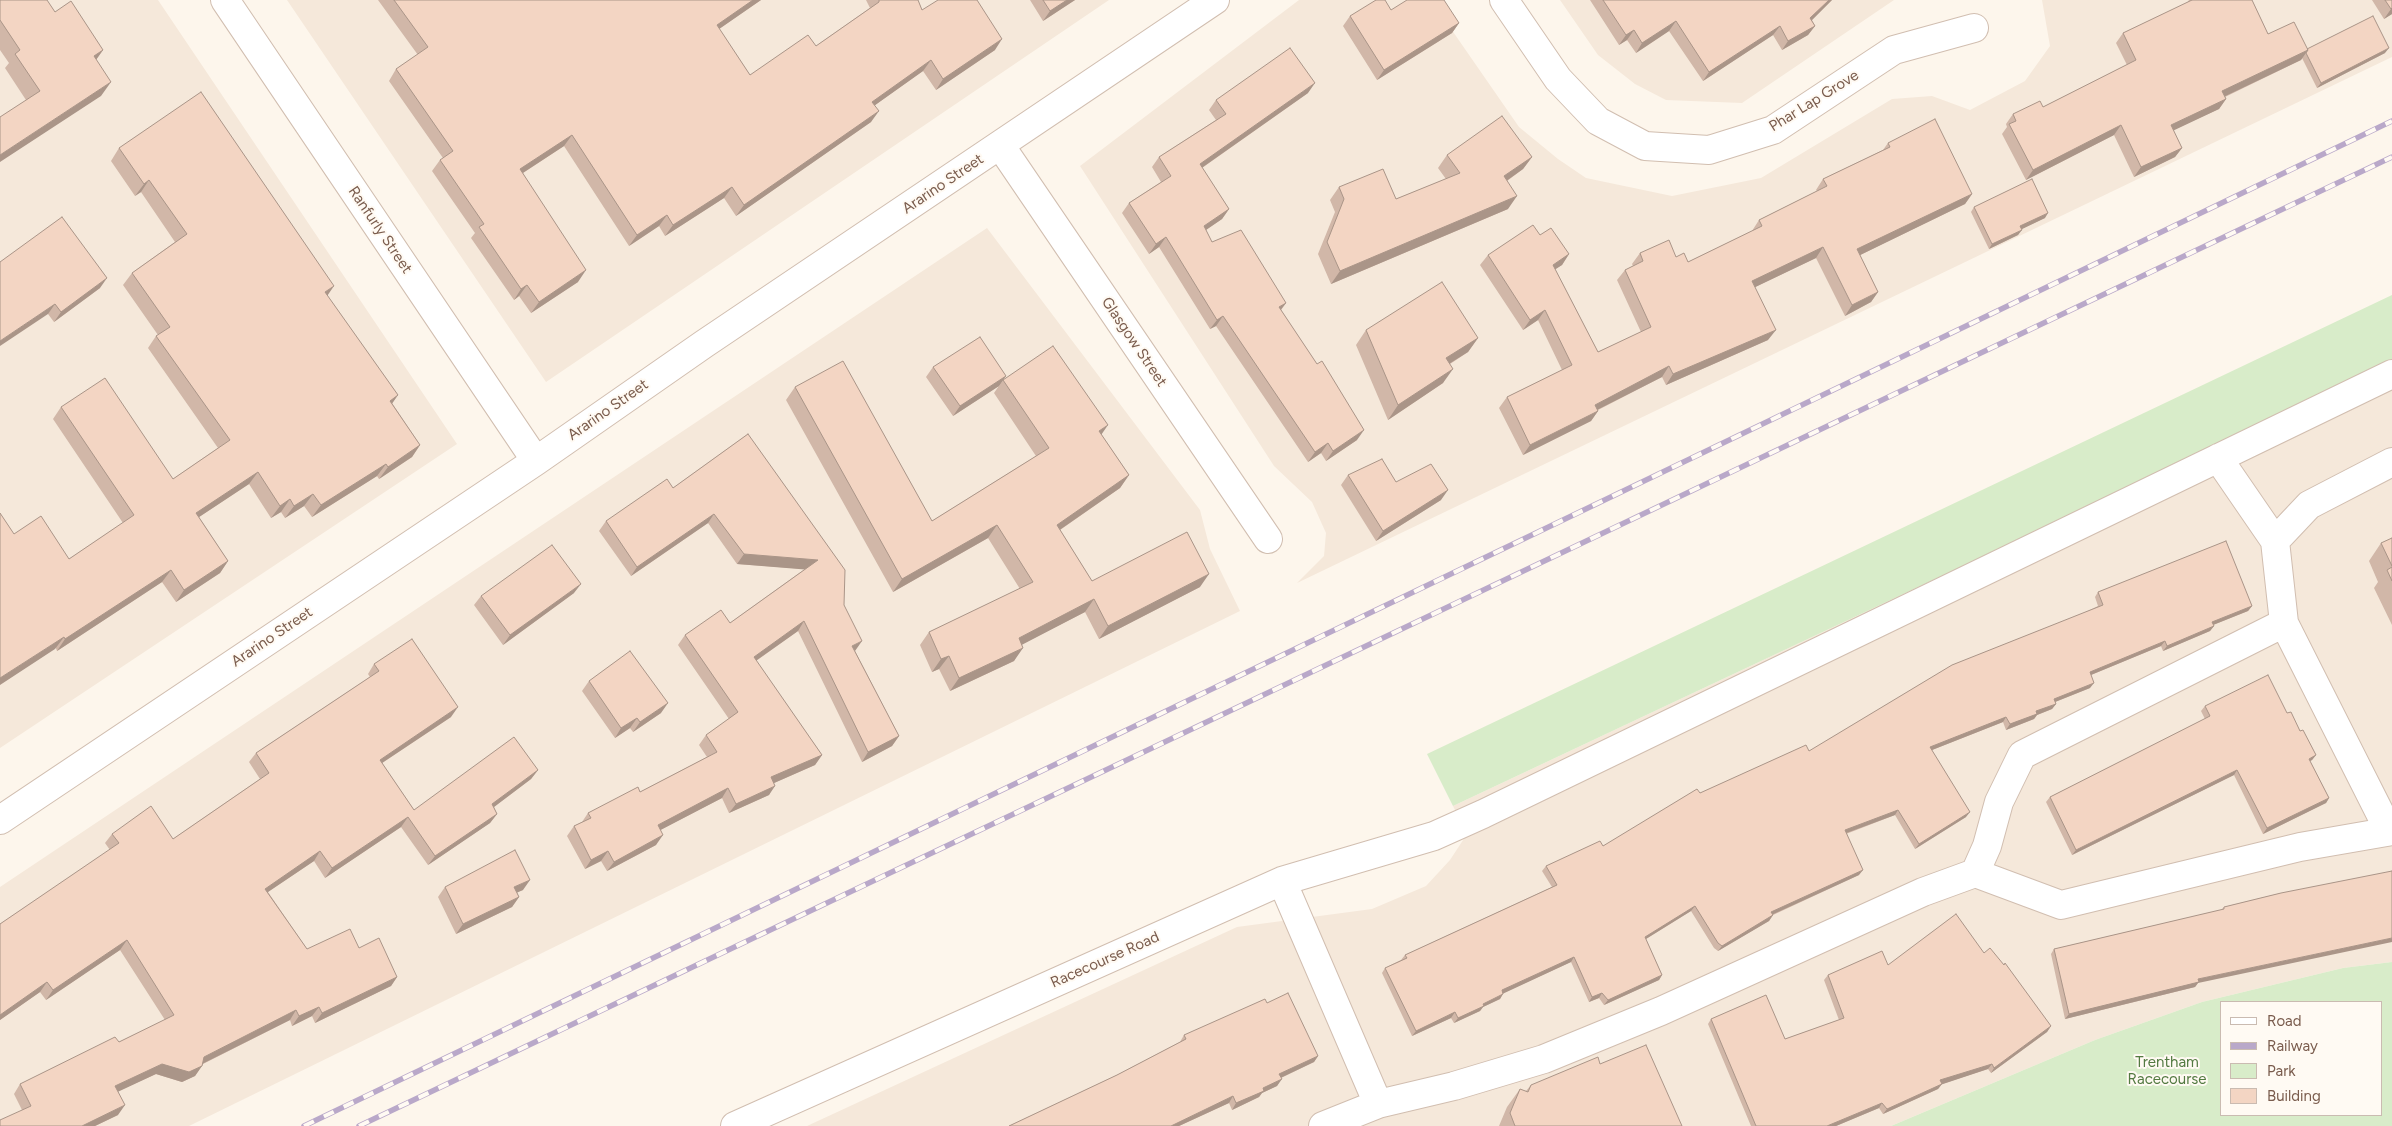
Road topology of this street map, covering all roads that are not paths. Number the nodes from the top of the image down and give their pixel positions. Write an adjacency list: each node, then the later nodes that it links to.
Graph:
1 (225, 0): 8 (street, Ranfurly Street)
2 (1504, 0): 4 (street, Phar Lap Grove)
3 (1213, 1): 5 (street, Ararino Street)
4 (1974, 28)
5 (1000, 146): 8 (street, Ararino Street); 10 (street, Glasgow Street)
6 (2392, 374): 7 (street, Racecourse Road)
7 (2218, 458): 11 (street); 16 (street, Racecourse Road)
8 (536, 460): 13 (street, Ararino Street)
9 (2392, 462): 11 (street)
10 (1268, 539)
11 (2275, 540): 12 (street)
12 (2284, 623): 14 (street); 15 (street)
13 (0, 820)
14 (2391, 831): 15 (street)
15 (1975, 873): 17 (street)
16 (1282, 882): 17 (street); 18 (street, Racecourse Road)
17 (1378, 1104): 19 (street)
18 (735, 1126)
19 (1323, 1126)

